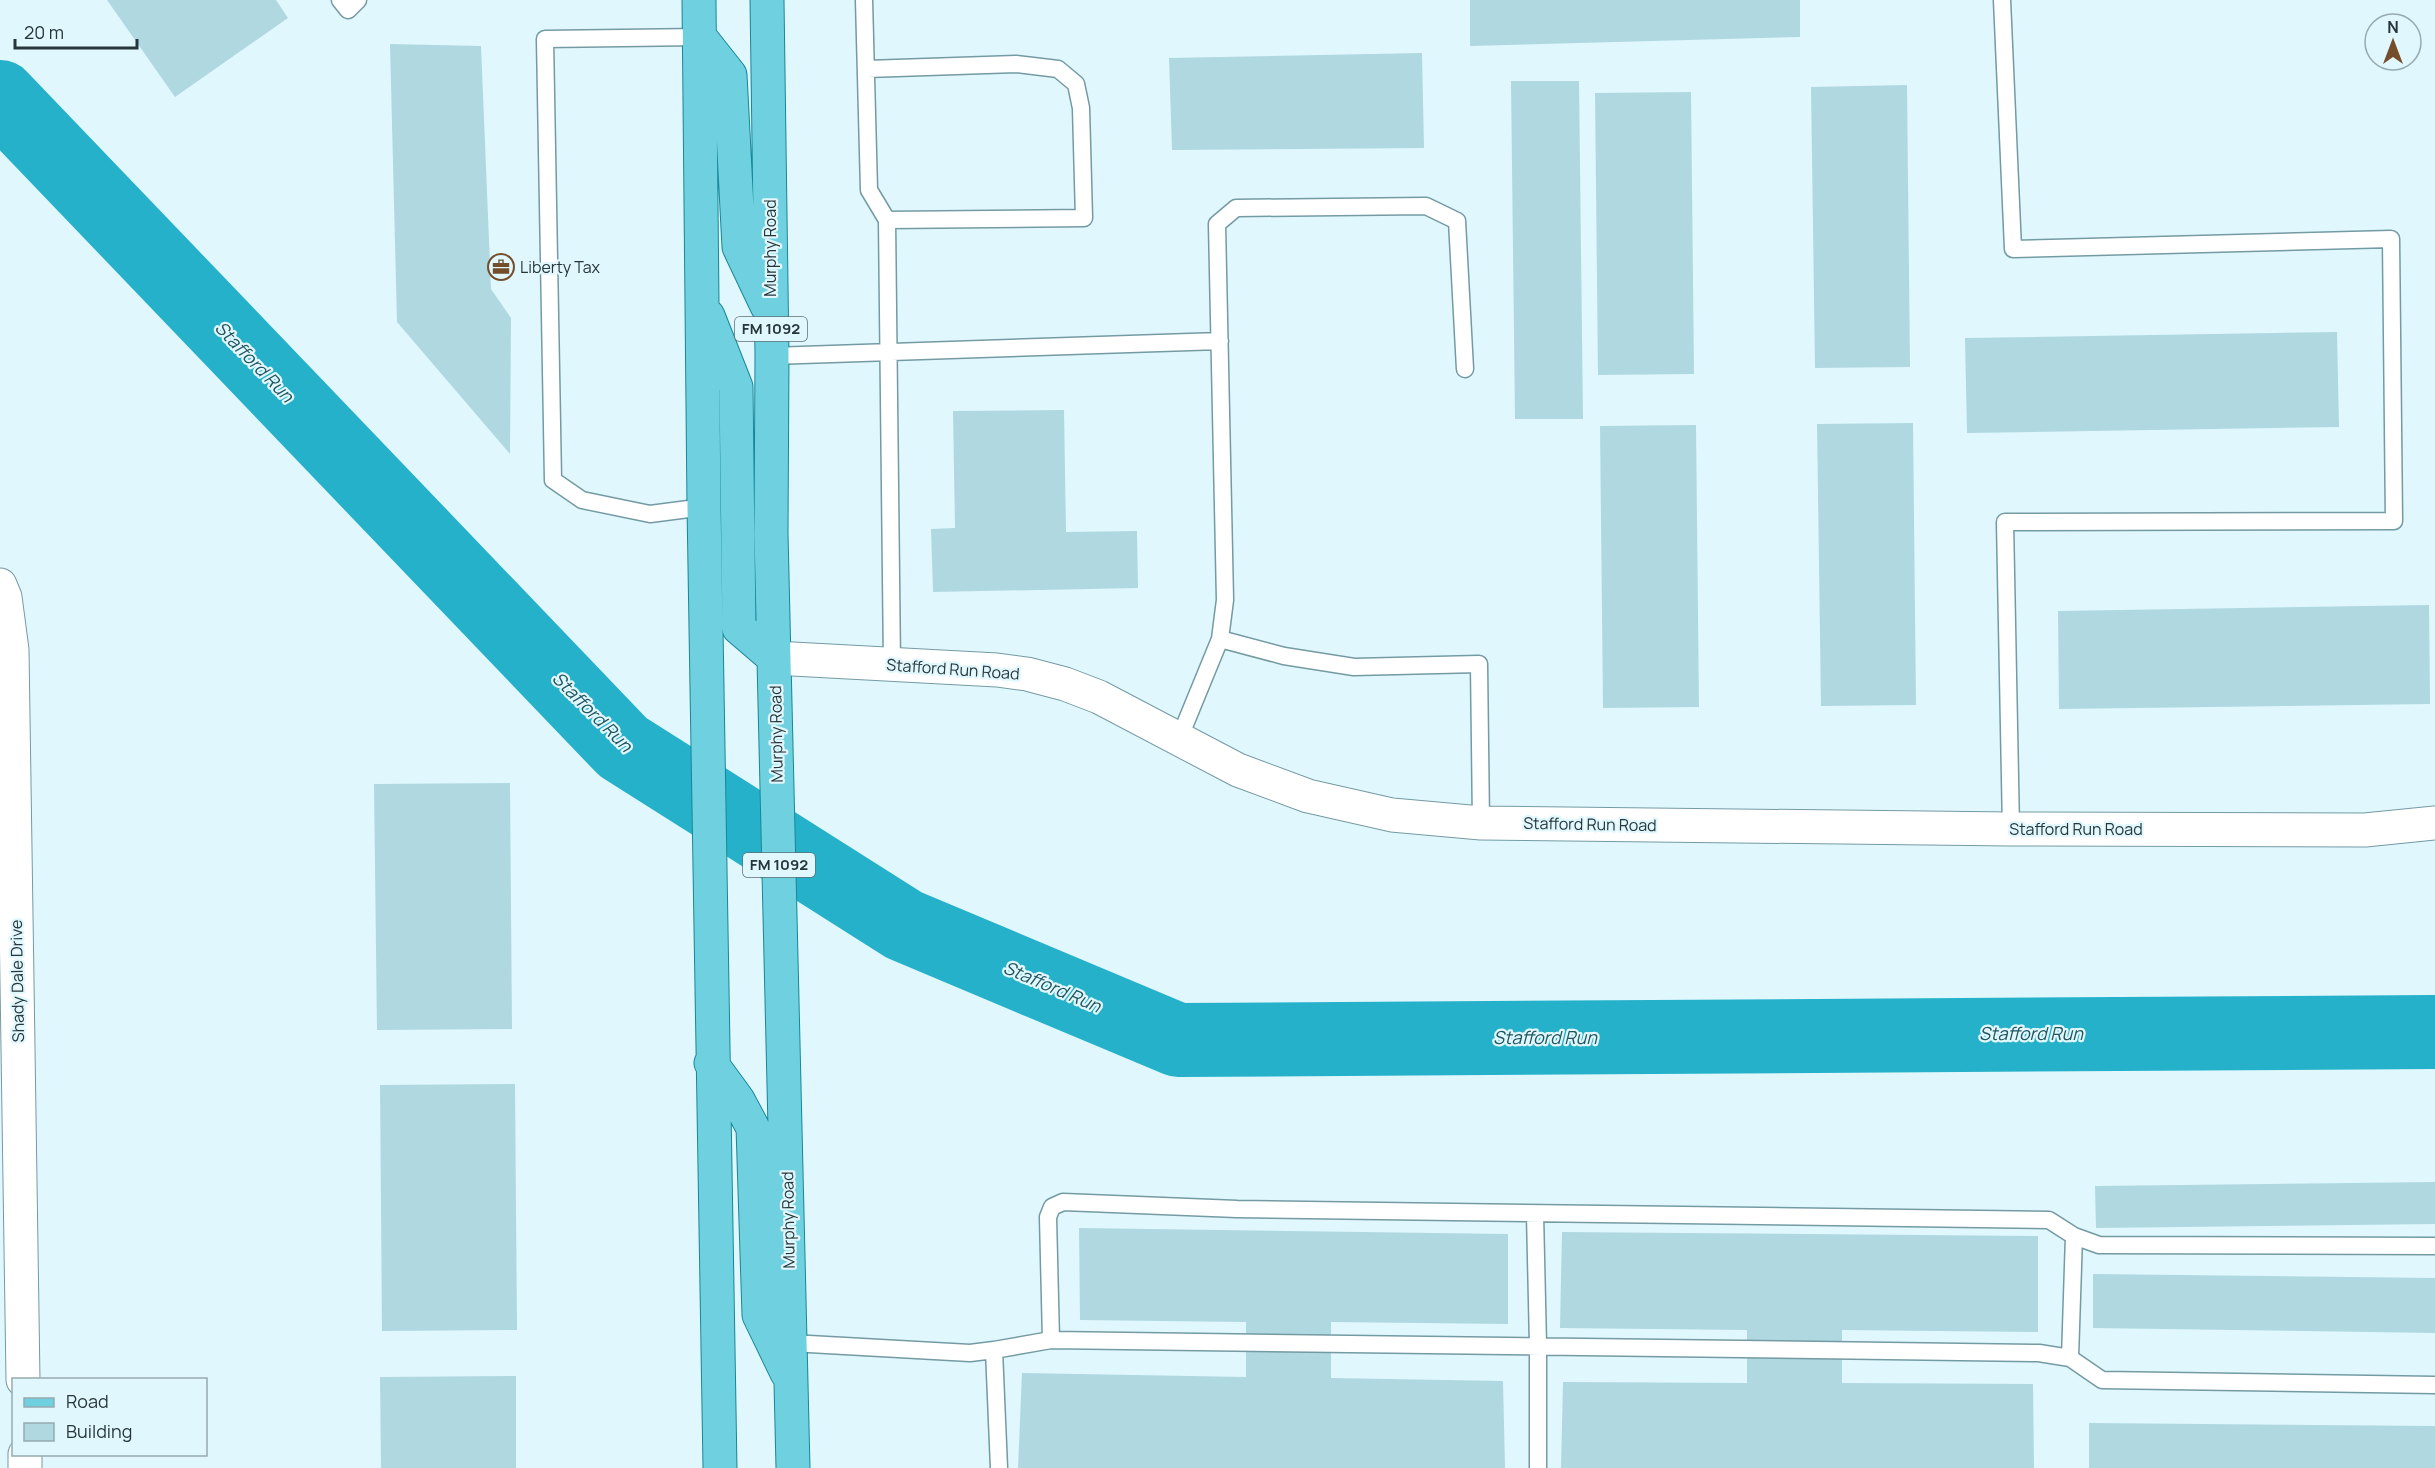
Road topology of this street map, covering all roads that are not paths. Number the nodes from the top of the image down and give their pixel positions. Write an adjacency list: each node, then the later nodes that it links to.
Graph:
1 (340, 0): 2 (lane)
2 (358, 0)
3 (699, 0): 7 (main road)
4 (767, 0): 11 (main road, Murphy Road / FM 1092)
5 (864, 0): 8 (lane)
6 (2002, 0): 24 (lane)
7 (700, 37): 10 (main road); 11 (main road); 16 (lane)
8 (867, 69): 9 (lane); 9 (lane)
9 (886, 219): 13 (lane)
10 (701, 298): 16 (main road); 19 (main road)
11 (770, 313): 14 (main road, Murphy Road / FM 1092)
12 (1220, 341): 13 (lane); 15 (lane); 18 (lane)
13 (887, 352): 14 (lane); 20 (lane)
14 (772, 356): 19 (main road, Murphy Road / FM 1092)
15 (1465, 369)
16 (704, 507): 25 (main road)
17 (0, 585): 34 (street, Shady Dale Drive)
18 (1220, 639): 21 (lane); 22 (lane)
19 (774, 658): 20 (street, Stafford Run Road); 30 (main road, Murphy Road / FM 1092)
20 (892, 665): 21 (street, Stafford Run Road)
21 (1179, 739): 22 (street, Stafford Run Road)
22 (1481, 823): 24 (street, Stafford Run Road)
23 (2435, 823): 24 (street, Stafford Run Road)
24 (2011, 829)
25 (711, 1063): 35 (main road); 37 (main road)
26 (1535, 1214): 27 (lane); 29 (lane); 31 (lane)
27 (2074, 1236): 28 (lane); 33 (lane)
28 (2435, 1246)
29 (1051, 1340): 31 (lane); 32 (lane)
30 (791, 1343): 32 (lane); 35 (main road, Murphy Road / FM 1092)
31 (1538, 1345): 33 (lane); 40 (lane)
32 (994, 1350): 39 (lane)
33 (2070, 1358): 36 (lane)
34 (23, 1378)
35 (791, 1380): 38 (main road, Murphy Road / FM 1092)
36 (2435, 1385)
37 (720, 1468)
38 (792, 1468)
39 (999, 1468)
40 (1538, 1468)

